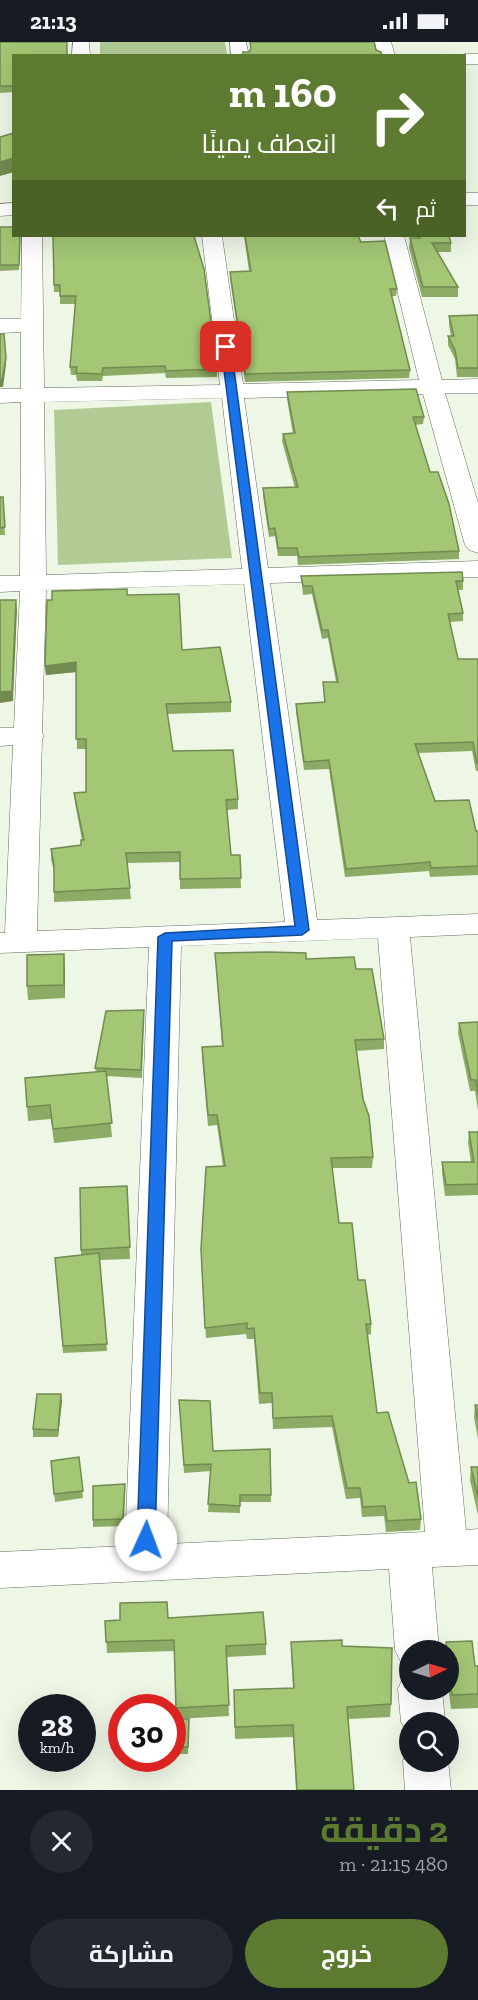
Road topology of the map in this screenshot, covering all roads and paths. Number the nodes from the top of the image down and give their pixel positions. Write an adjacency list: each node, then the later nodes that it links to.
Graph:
1 (32, 237): 4 (street)
2 (212, 237): 8 (street)
3 (394, 237): 7 (street)
4 (33, 325): 5 (street); 10 (street)
5 (0, 326)
6 (478, 386): 7 (street)
7 (432, 387): 8 (street); 11 (street)
8 (231, 392): 10 (street); 13 (street)
9 (0, 396): 10 (street)
10 (34, 396): 14 (street)
11 (478, 545)
12 (478, 569): 13 (street)
13 (256, 576): 14 (street); 20 (street)
14 (33, 583): 15 (street); 16 (street)
15 (0, 584)
16 (30, 736): 17 (street); 22 (street)
17 (0, 737)
18 (478, 924): 19 (street)
19 (393, 928): 20 (street); 23 (street)
20 (302, 930): 21 (street)
21 (165, 937): 22 (street); 24 (street)
22 (11, 942)
23 (445, 1549): 24 (street); 26 (street)
24 (145, 1563): 25 (street)
25 (0, 1570)
26 (420, 1640)
27 (427, 1772): 28 (street)
28 (428, 1790)

